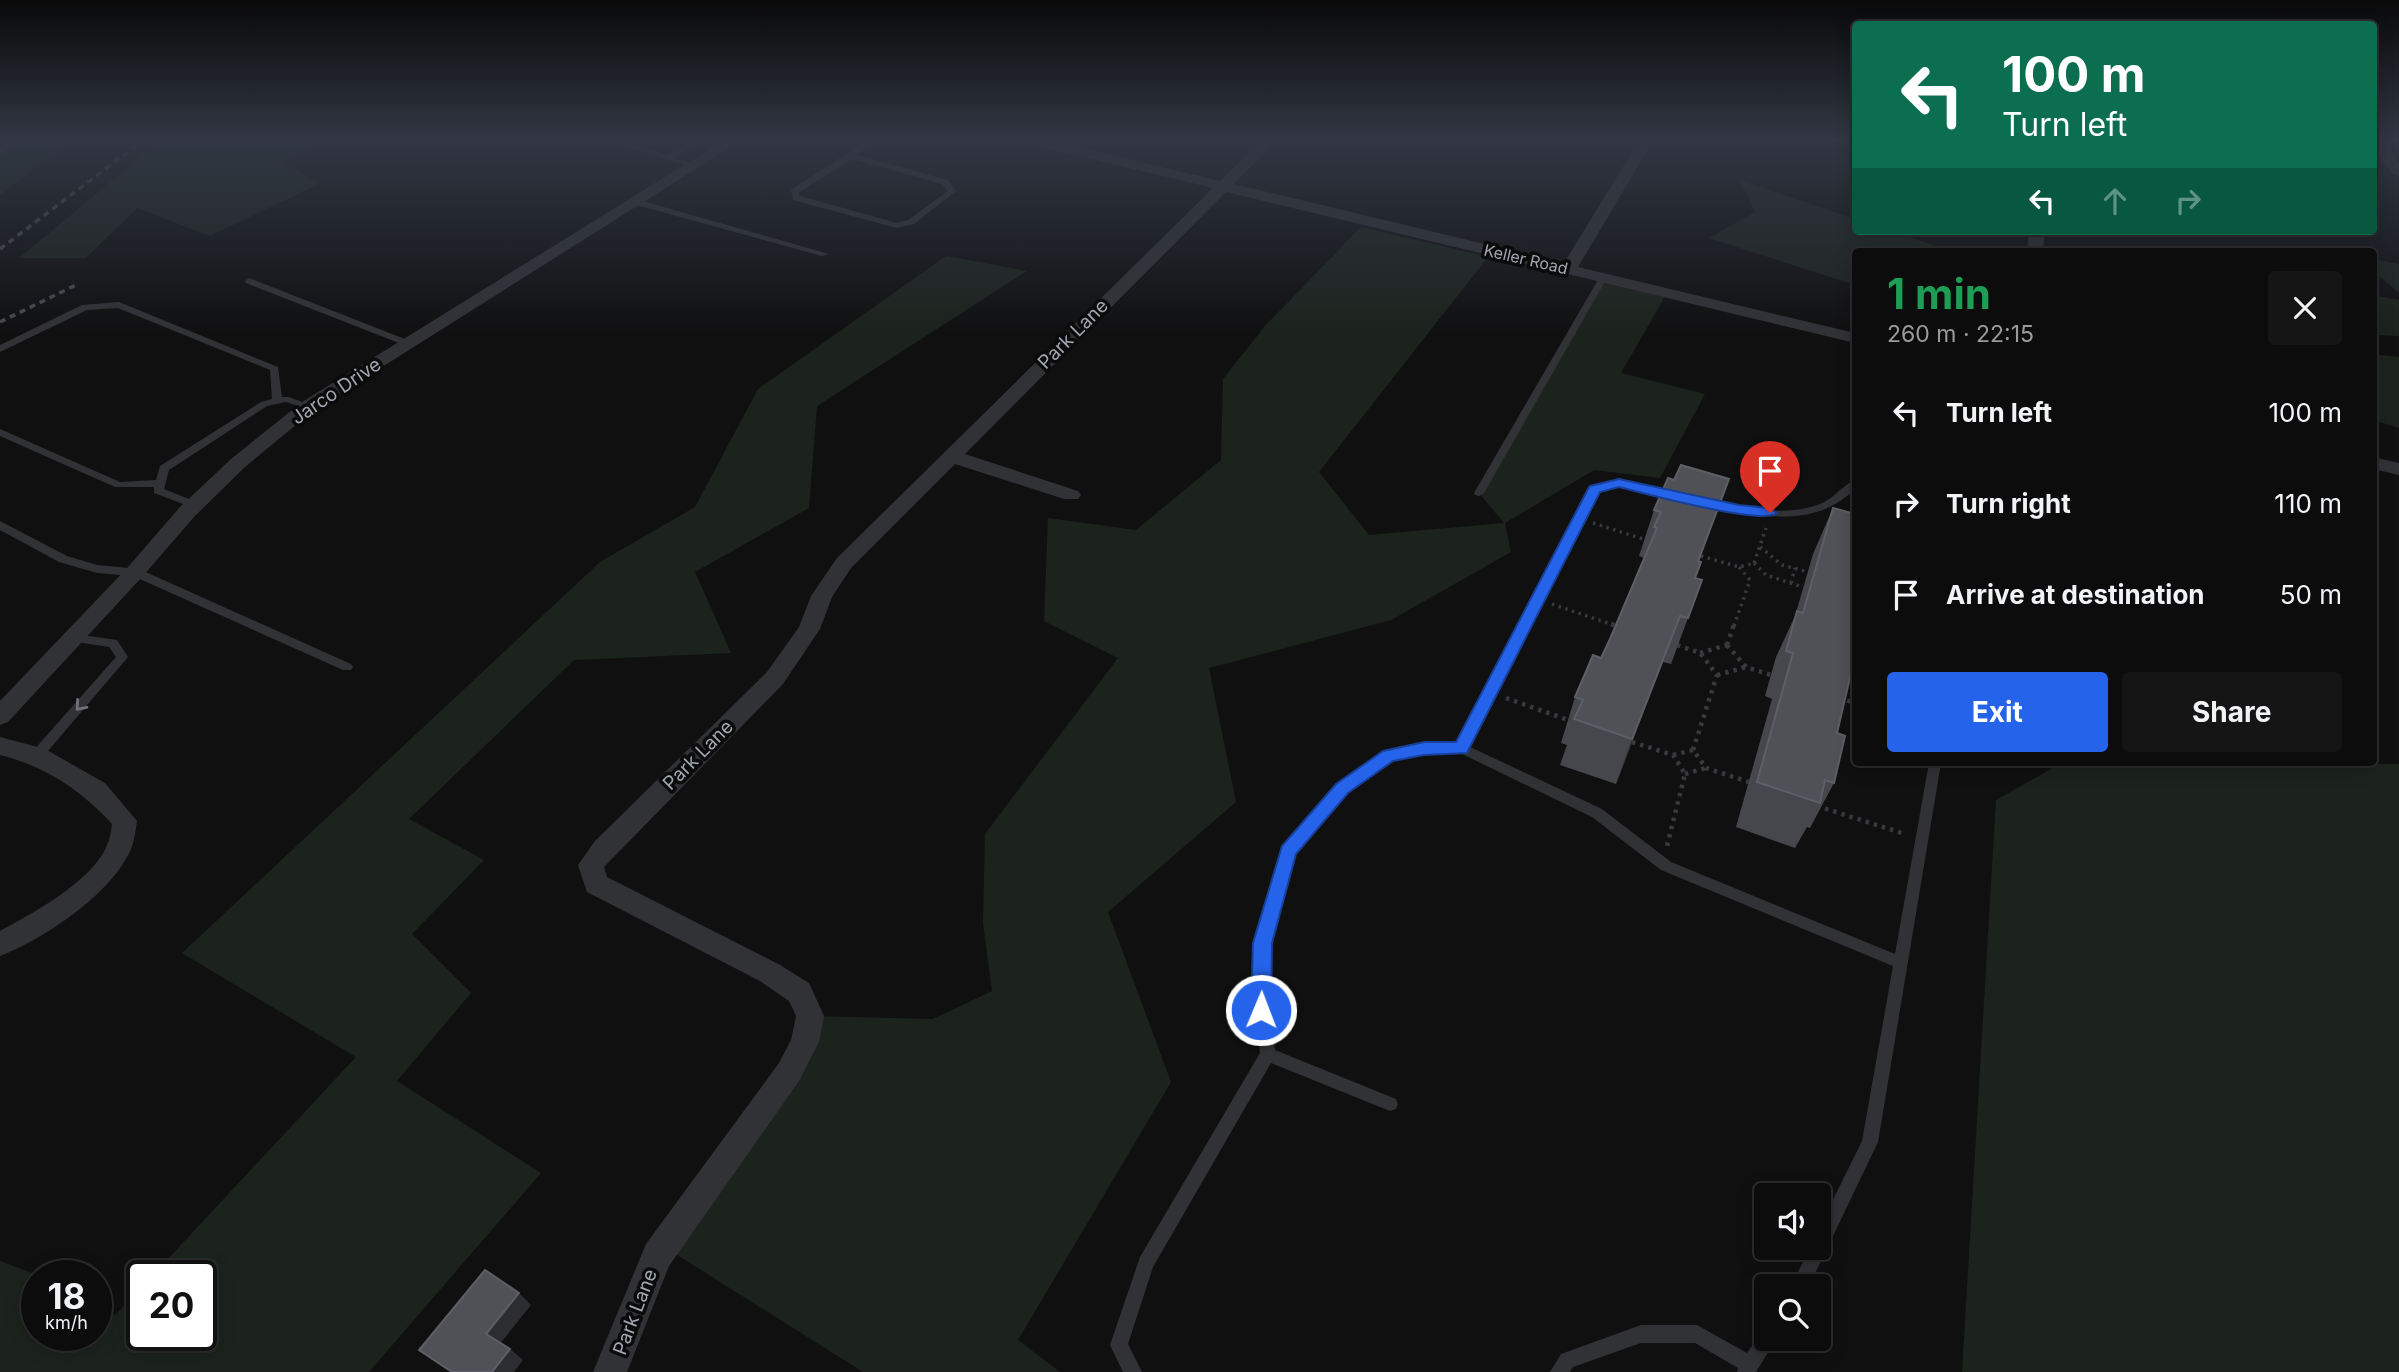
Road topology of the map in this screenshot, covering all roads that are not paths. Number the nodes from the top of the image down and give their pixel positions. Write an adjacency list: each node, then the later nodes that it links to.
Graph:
1 (631, 205): 13 (street, Jarco Drive)
2 (647, 205): 8 (lane)
3 (821, 205): 4 (lane)
4 (933, 205)
5 (1205, 205): 18 (street, Park Lane)
6 (1299, 205): 9 (street, Keller Road)
7 (1607, 205): 9 (street)
8 (825, 254)
9 (1568, 269): 10 (street, Keller Road)
10 (1603, 278): 12 (street, Keller Road); 23 (lane)
11 (249, 281): 13 (lane)
12 (1852, 337)
13 (407, 342): 16 (street, Jarco Drive)
14 (0, 349): 15 (lane)
15 (277, 401): 16 (lane); 21 (lane)
16 (308, 406): 27 (street, Jarco Drive)
17 (0, 432): 21 (lane)
18 (950, 456): 24 (street); 44 (street, Park Lane)
19 (2377, 464): 20 (street)
20 (2399, 469)
21 (161, 483): 27 (lane)
22 (1852, 487): 26 (lane)
23 (1479, 493)
24 (1071, 495)
25 (1686, 496): 34 (lane)
26 (1699, 499)
27 (195, 505): 29 (street, Jarco Drive)
28 (0, 524): 29 (lane)
29 (135, 572): 30 (street, Jarco Drive); 31 (lane)
30 (74, 638): 32 (street, Jarco Drive); 35 (lane, one-way to 35)
31 (347, 667)
32 (0, 716)
33 (0, 746): 35 (street)
34 (1461, 748): 38 (lane); 39 (lane)
35 (37, 755): 37 (street)
36 (1934, 766): 38 (lane)
37 (0, 944)
38 (1902, 963): 41 (lane)
39 (1268, 1054): 40 (lane); 45 (lane)
40 (1390, 1104)
41 (1806, 1274)
42 (1758, 1351): 43 (lane)
43 (1747, 1369): 46 (lane)
44 (610, 1372)
45 (1133, 1372)
46 (1559, 1372)

